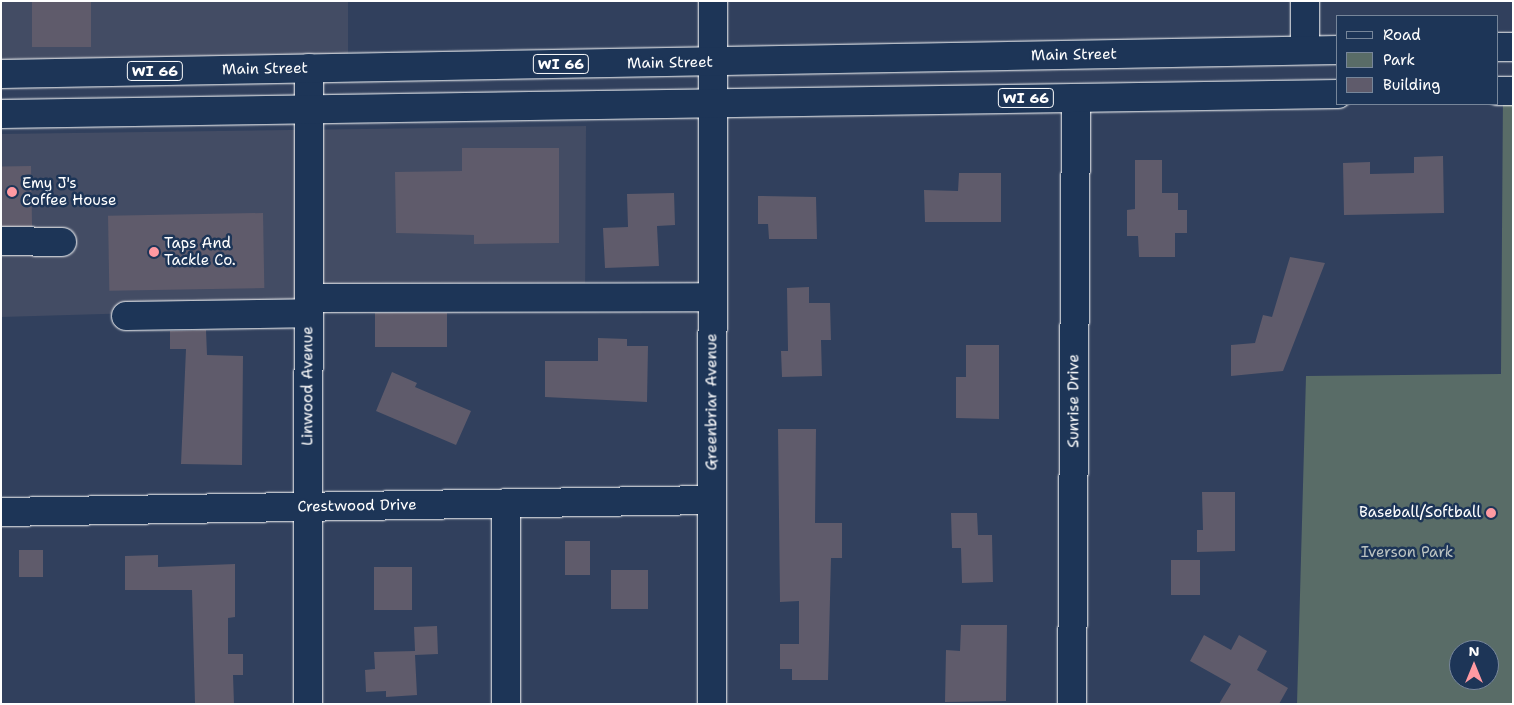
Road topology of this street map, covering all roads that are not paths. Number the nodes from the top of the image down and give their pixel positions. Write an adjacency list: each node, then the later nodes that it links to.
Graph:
1 (713, 1): 7 (street, Greenbriar Avenue)
2 (1305, 1): 5 (street)
3 (1499, 47): 4 (street)
4 (1513, 47)
5 (1305, 50): 6 (street, Main Street / WI 66); 7 (street, Main Street / WI 66)
6 (1336, 50)
7 (713, 62): 8 (street, Main Street / WI 66); 14 (street, Greenbriar Avenue)
8 (309, 68): 9 (street, Main Street / WI 66); 15 (street, Linwood Avenue)
9 (1, 74)
10 (1499, 91): 11 (street)
11 (1513, 91)
12 (1336, 94): 13 (street, WI 66)
13 (1076, 98): 14 (street, WI 66); 29 (street, Sunrise Drive)
14 (715, 101): 15 (street, WI 66); 19 (street, Greenbriar Avenue)
15 (309, 108): 16 (street, WI 66); 20 (street, Linwood Avenue)
16 (1, 114)
17 (1, 241): 18 (street)
18 (62, 242)
19 (712, 297): 20 (street); 22 (street, Greenbriar Avenue)
20 (309, 305): 21 (street); 24 (street, Linwood Avenue)
21 (126, 316)
22 (712, 500): 23 (street, Crestwood Drive); 28 (street, Greenbriar Avenue)
23 (506, 503): 24 (street, Crestwood Drive); 27 (street)
24 (307, 507): 25 (street, Crestwood Drive); 26 (street, Linwood Avenue)
25 (1, 512)
26 (308, 704)
27 (506, 704)
28 (712, 704)
29 (1072, 704)

